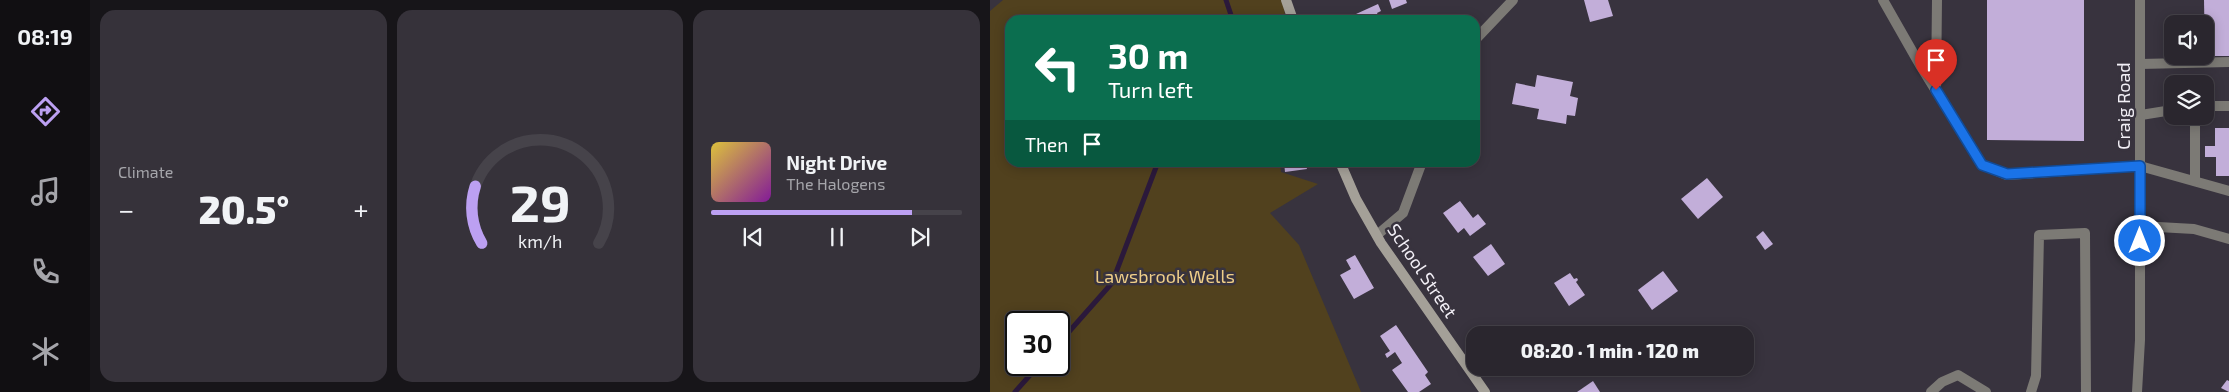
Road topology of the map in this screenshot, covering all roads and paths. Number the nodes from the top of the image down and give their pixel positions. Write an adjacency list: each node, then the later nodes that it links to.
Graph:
1 (1286, 0): 6 (street)
2 (1513, 0): 7 (street)
3 (1883, 0): 10 (street)
4 (1937, 0): 10 (street)
5 (2140, 0): 9 (street, Craig Road)
6 (1291, 15)
7 (1480, 35)
8 (2229, 62): 9 (street)
9 (2140, 64): 14 (street, Craig Road)
10 (1936, 90): 16 (street)
11 (2214, 106): 12 (street)
12 (2229, 106)
13 (2164, 111): 14 (street)
14 (2141, 115): 16 (street, Craig Road)
15 (2195, 125): 19 (street)
16 (2140, 166): 19 (street); 21 (street, Craig Road)
17 (1342, 167): 22 (street, School Street)
18 (1420, 167): 22 (street)
19 (2195, 181): 20 (street)
20 (2229, 191)
21 (2140, 226): 23 (street); 29 (street, Craig Road)
22 (1376, 234): 24 (street, School Street)
23 (2229, 239)
24 (1484, 392)
25 (1931, 392): 26 (street)
26 (1986, 392)
27 (2031, 392): 28 (street)
28 (2086, 392)
29 (2137, 392)

